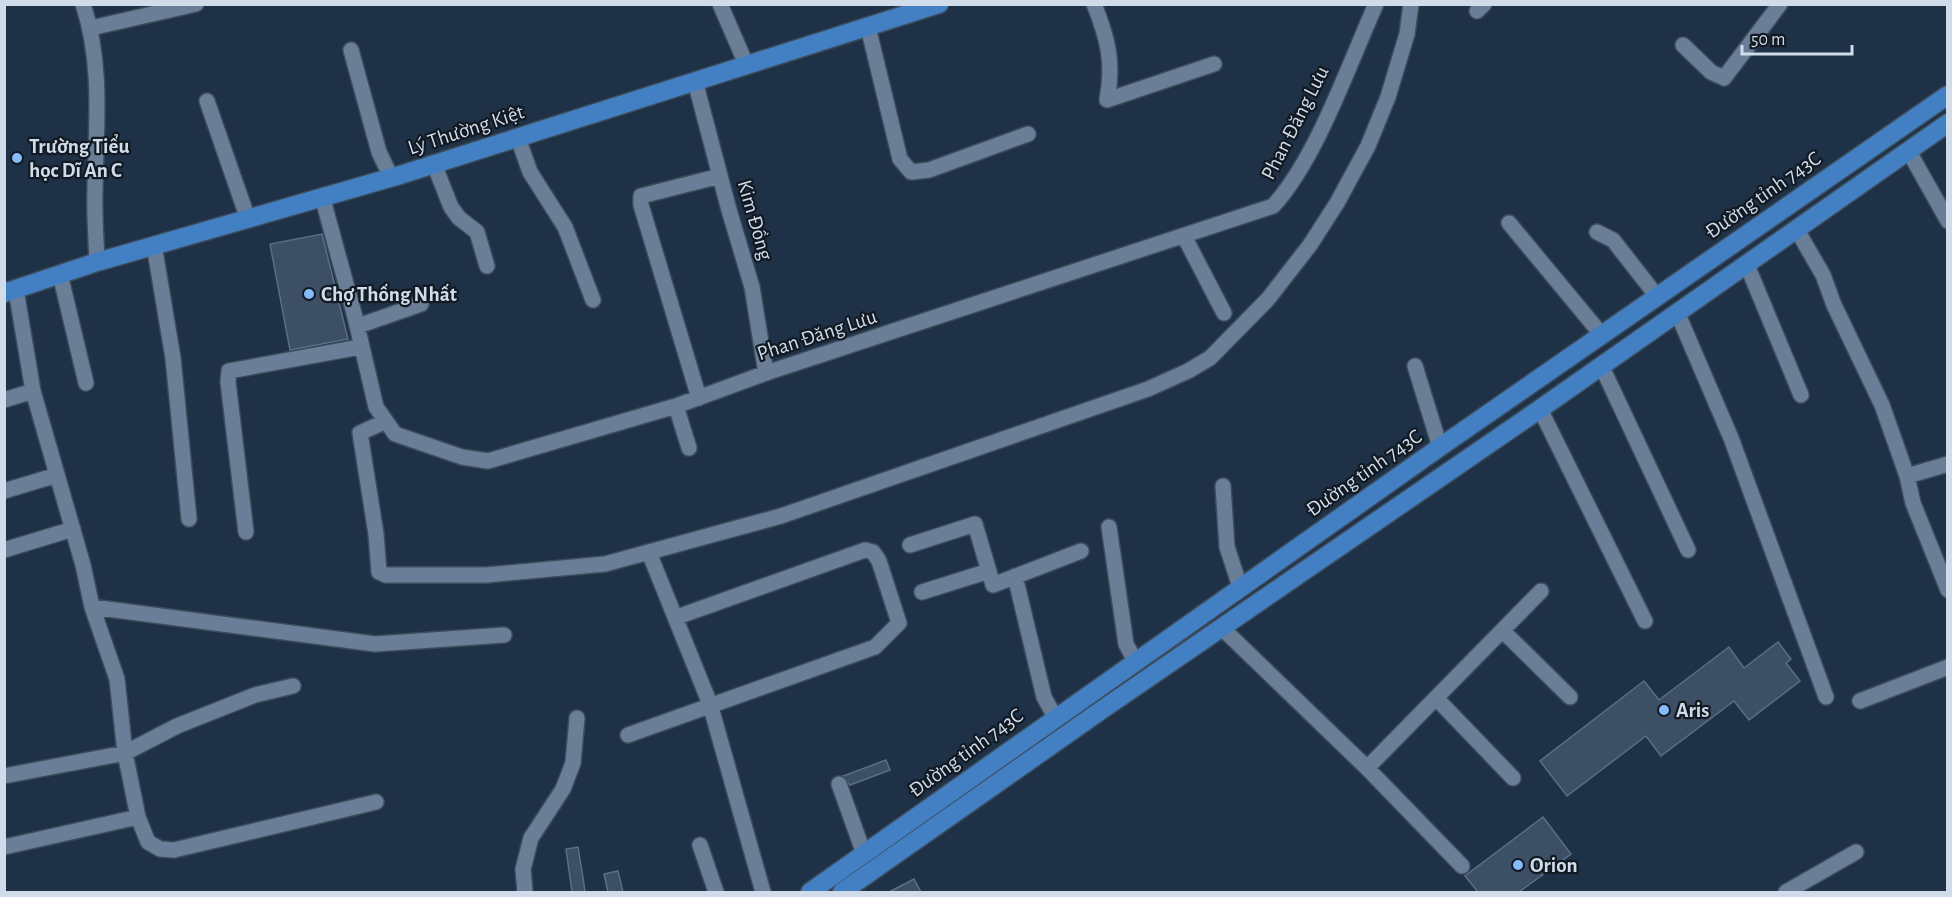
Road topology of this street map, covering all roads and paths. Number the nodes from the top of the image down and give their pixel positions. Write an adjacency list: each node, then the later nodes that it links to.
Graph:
1 (83, 4): 10 (street)
2 (196, 4): 10 (street)
3 (720, 4): 13 (street)
4 (1094, 4): 14 (street)
5 (1376, 4): 31 (street, Phan Đăng Lưu)
6 (1411, 4): 56 (street)
7 (1780, 4): 11 (street)
8 (935, 6): 9 (main road, Lý Thường Kiệt)
9 (868, 27): 13 (main road, Lý Thường Kiệt); 19 (street)
10 (91, 28): 33 (street)
11 (1683, 45)
12 (351, 50): 24 (street)
13 (746, 64): 15 (main road, Lý Thường Kiệt)
14 (1214, 64)
15 (696, 81): 20 (main road, Lý Thường Kiệt); 23 (street, Kim Đồng)
16 (1947, 95): 38 (main road, Đường tỉnh 743C)
17 (207, 101): 26 (street)
18 (1947, 123): 21 (main road, Đường tỉnh 743C)
19 (1028, 134)
20 (518, 138): 22 (main road, Lý Thường Kiệt); 39 (street)
21 (1908, 150): 27 (street); 29 (main road, Đường tỉnh 743C)
22 (434, 164): 24 (main road, Lý Thường Kiệt); 35 (street)
23 (720, 176): 48 (street, Kim Đồng); 52 (street)
24 (391, 177): 25 (main road, Lý Thường Kiệt)
25 (322, 196): 26 (main road, Lý Thường Kiệt); 43 (street, Phan Đăng Lưu)
26 (248, 219): 32 (main road, Lý Thường Kiệt)
27 (1947, 221)
28 (1509, 223): 44 (street)
29 (1797, 230): 34 (main road, Đường tỉnh 743C); 61 (street)
30 (1597, 232): 38 (street)
31 (1184, 236): 42 (street); 48 (street, Phan Đăng Lưu)
32 (154, 245): 33 (main road, Lý Thường Kiệt); 64 (street)
33 (97, 262): 36 (main road, Lý Thường Kiệt)
34 (1747, 265): 41 (main road, Đường tỉnh 743C); 51 (street)
35 (488, 266)
36 (60, 274): 37 (main road, Lý Thường Kiệt); 49 (street)
37 (10, 292): 50 (street)
38 (1656, 296): 44 (main road, Đường tỉnh 743C)
39 (593, 300)
40 (421, 304): 43 (street)
41 (1677, 312): 46 (main road, Đường tỉnh 743C); 89 (street)
42 (1224, 313)
43 (357, 326): 45 (street, Phan Đăng Lưu)
44 (1601, 334): 57 (main road, Đường tỉnh 743C)
45 (360, 347): 56 (street, Phan Đăng Lưu); 67 (street)
46 (1601, 365): 55 (main road, Đường tỉnh 743C); 71 (street)
47 (1415, 366): 57 (street)
48 (766, 373): 52 (street, Phan Đăng Lưu)
49 (86, 383)
50 (33, 391): 53 (street); 60 (street)
51 (1801, 395)
52 (699, 398): 54 (street, Phan Đăng Lưu)
53 (4, 400)
54 (676, 406): 56 (street, Phan Đăng Lưu); 58 (street)
55 (1540, 409): 81 (street); 82 (main road, Đường tỉnh 743C)
56 (386, 421)
57 (1440, 447): 75 (main road, Đường tỉnh 743C)
58 (689, 448)
59 (1947, 464): 61 (street)
60 (57, 475): 63 (street); 66 (street)
61 (1907, 476): 76 (street)
62 (1223, 486): 75 (street)
63 (4, 491)
64 (189, 519)
65 (1109, 527): 85 (street)
66 (73, 529): 69 (street); 79 (street)
67 (246, 532)
68 (910, 545): 73 (street)
69 (4, 550)
70 (1081, 550): 74 (street)
71 (1688, 550)
72 (652, 560): 80 (street)
73 (989, 572): 74 (street); 78 (street)
74 (1015, 576): 93 (street)
75 (1240, 587): 85 (main road, Đường tỉnh 743C)
76 (1947, 590)
77 (1540, 591): 83 (street)
78 (922, 592)
79 (92, 607): 84 (street); 96 (street)
80 (677, 617): 92 (street); 92 (street)
81 (1645, 621)
82 (1223, 629): 97 (street); 112 (main road, Đường tỉnh 743C)
83 (1503, 631): 88 (street); 90 (street)
84 (504, 635)
85 (1135, 661): 93 (main road, Đường tỉnh 743C)
86 (1947, 667): 91 (street)
87 (293, 686): 96 (street)
88 (1570, 697)
89 (1826, 697)
90 (1437, 699): 97 (street); 99 (street)
91 (1860, 701)
92 (710, 704): 95 (street); 110 (street)
93 (1055, 717): 106 (main road, Đường tỉnh 743C)
94 (577, 718): 108 (street)
95 (628, 735)
96 (125, 753): 98 (street); 102 (street)
97 (1367, 768): 107 (street)
98 (4, 776)
99 (1513, 778)
100 (839, 784): 106 (street)
101 (376, 802): 102 (street)
102 (138, 817): 104 (street)
103 (700, 845): 109 (street)
104 (4, 847)
105 (1856, 852): 113 (street)
106 (864, 854): 111 (main road, Đường tỉnh 743C)
107 (1462, 866)
108 (525, 892)
109 (716, 892)
110 (763, 892)
111 (810, 892)
112 (842, 892)
113 (1786, 892)

